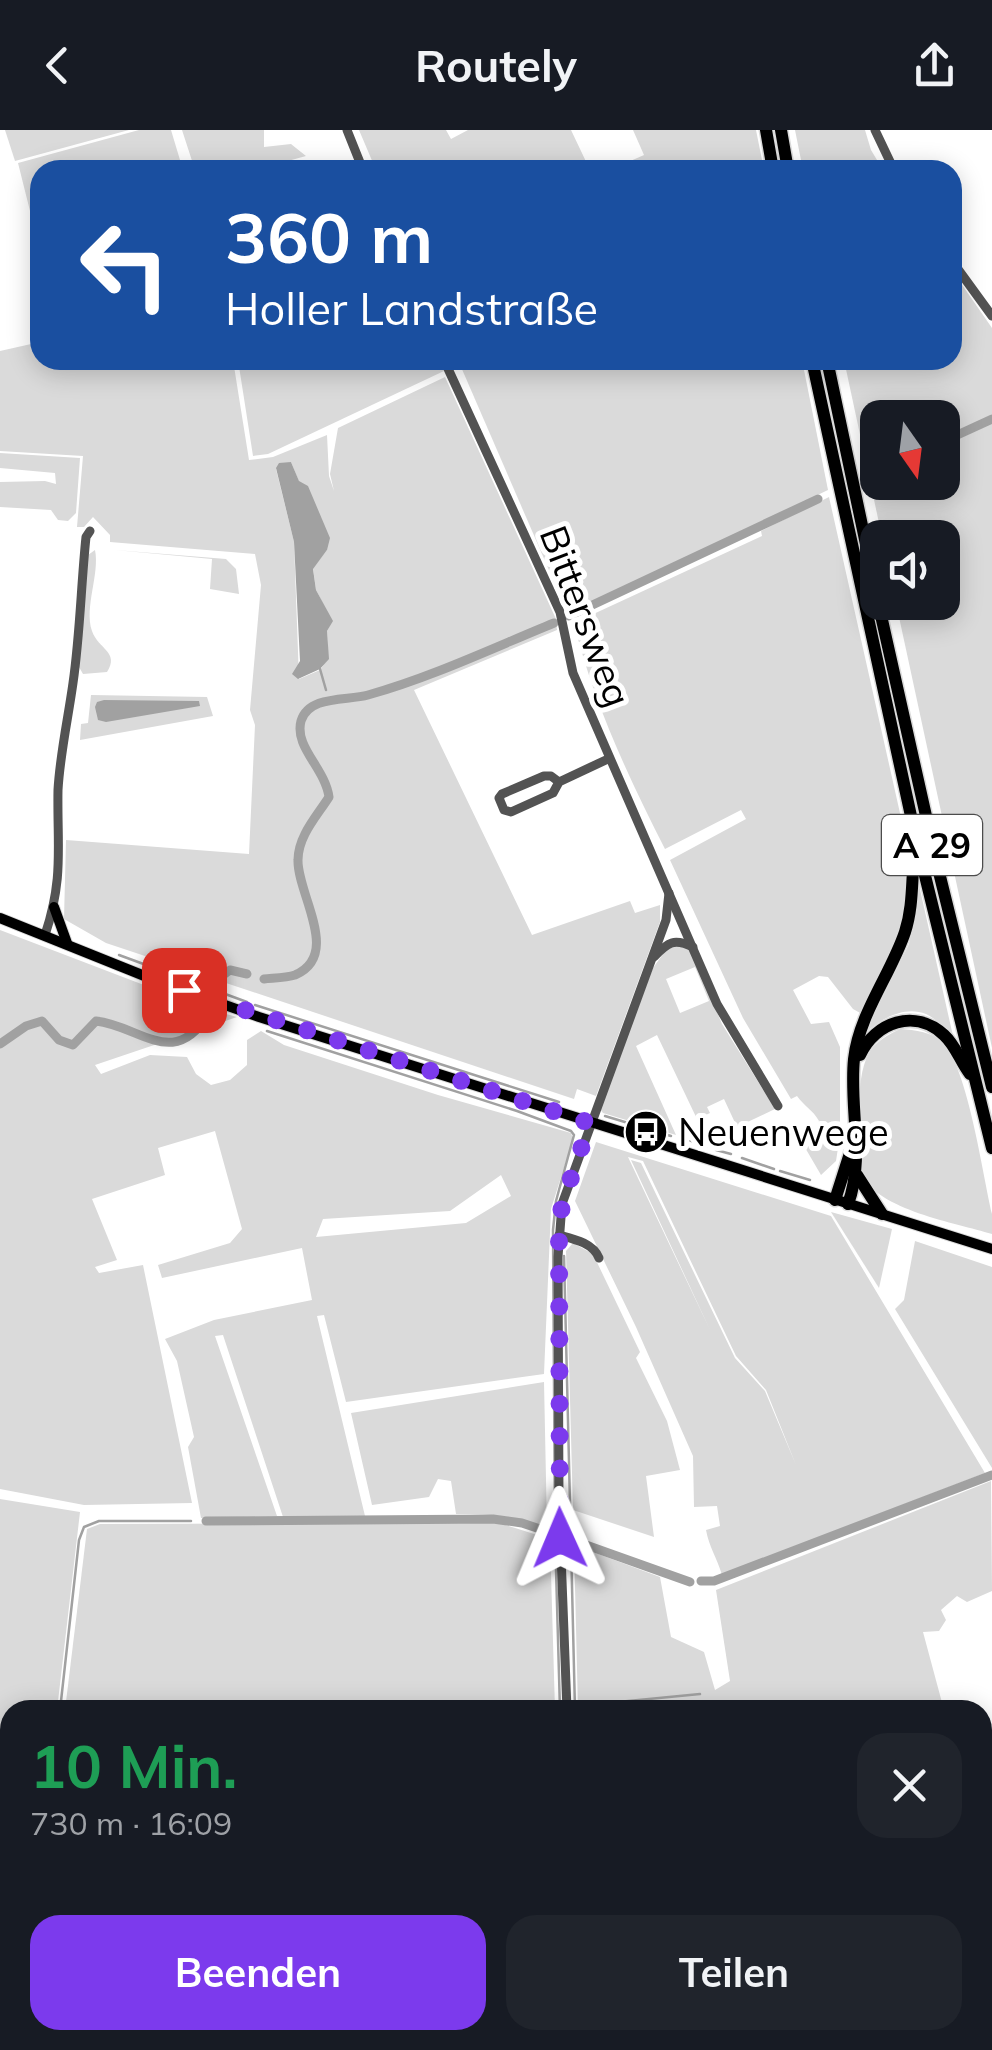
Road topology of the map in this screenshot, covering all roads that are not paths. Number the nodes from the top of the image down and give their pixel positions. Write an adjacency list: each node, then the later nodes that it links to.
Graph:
1 (347, 130): 5 (street)
2 (766, 130): 6 (highway)
3 (780, 130): 7 (highway)
4 (875, 130): 8 (street)
5 (359, 160)
6 (771, 160)
7 (786, 160)
8 (889, 160)
9 (962, 275): 10 (street)
10 (992, 316)
11 (449, 370): 17 (street, Bittersweg)
12 (814, 370): 19 (highway, A 29)
13 (829, 370): 14 (highway, A 29)
14 (861, 520)
15 (90, 530): 21 (street)
16 (882, 620): 29 (highway, A 29)
17 (608, 759): 18 (street); 20 (street, Bittersweg)
18 (560, 782): 18 (street)
19 (916, 839): 27 (highway); 28 (highway, A 29)
20 (669, 894): 25 (street, Bittersweg); 26 (street)
21 (54, 907): 23 (street); 24 (main road)
22 (0, 918): 23 (main road)
23 (45, 935): 24 (main road)
24 (67, 944): 31 (main road)
25 (694, 947): 26 (street); 30 (street, Bittersweg)
26 (652, 959): 31 (street)
27 (854, 1071): 28 (highway); 32 (highway)
28 (975, 1079): 33 (highway, A 29)
29 (992, 1087)
30 (778, 1106)
31 (590, 1123): 35 (main road); 37 (street)
32 (854, 1143): 34 (highway); 35 (highway)
33 (992, 1148)
34 (856, 1173): 35 (highway); 36 (highway)
35 (841, 1202): 36 (main road)
36 (882, 1214): 38 (main road)
37 (559, 1235): 39 (street); 40 (street)
38 (992, 1249)
39 (600, 1258)
40 (567, 1700)

